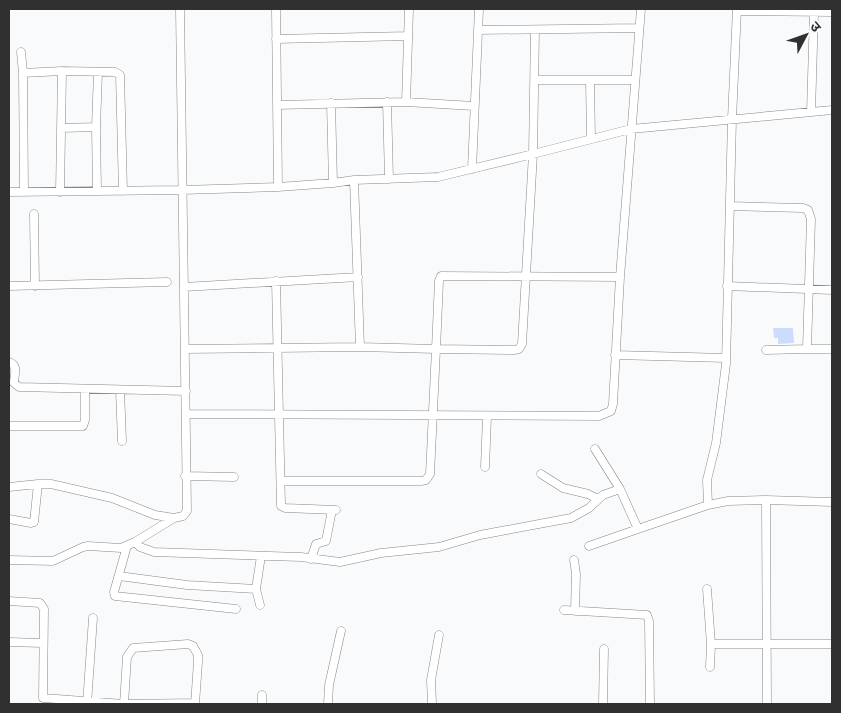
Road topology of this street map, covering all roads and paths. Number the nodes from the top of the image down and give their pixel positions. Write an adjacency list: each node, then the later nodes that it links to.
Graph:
1 (180, 9): 39 (street)
2 (276, 9): 13 (street)
3 (409, 9): 12 (street)
4 (479, 9): 10 (street)
5 (640, 9): 9 (street)
6 (737, 10): 7 (street); 28 (street)
7 (814, 12): 8 (street); 27 (street)
8 (832, 12)
9 (639, 28): 11 (street); 20 (street)
10 (478, 30): 11 (street); 25 (street)
11 (535, 30): 18 (street)
12 (408, 36): 13 (street); 22 (street)
13 (276, 39): 24 (street)
14 (21, 52): 17 (street)
15 (62, 71): 16 (street); 17 (street); 30 (street)
16 (98, 72): 29 (street); 41 (street)
17 (23, 74): 43 (street)
18 (535, 80): 19 (street); 33 (street)
19 (590, 80): 20 (street); 32 (street)
20 (635, 80): 31 (street)
21 (387, 102): 22 (street); 23 (street); 35 (street)
22 (406, 102): 25 (street)
23 (331, 103): 24 (street); 37 (street)
24 (277, 105): 38 (street)
25 (474, 106): 34 (street)
26 (832, 110): 27 (street)
27 (811, 112): 28 (street)
28 (732, 119): 31 (street); 45 (street)
29 (96, 127): 30 (street); 40 (street)
30 (61, 128): 44 (street)
31 (631, 129): 32 (street); 48 (street)
32 (591, 139): 33 (street)
33 (533, 154): 34 (street); 49 (street)
34 (472, 169): 35 (street)
35 (388, 179): 36 (street)
36 (354, 180): 37 (street); 47 (street)
37 (333, 183): 38 (street)
38 (278, 186): 39 (street)
39 (182, 190): 41 (street); 55 (street)
40 (98, 191): 41 (street); 44 (street)
41 (123, 191)
42 (9, 192): 43 (street)
43 (24, 192): 44 (street)
44 (60, 192)
45 (730, 206): 54 (street); 56 (street)
46 (34, 214): 53 (street)
47 (358, 277): 50 (street); 59 (street)
48 (620, 277): 49 (street); 65 (street)
49 (525, 278): 61 (street); 61 (street)
50 (276, 281): 55 (street); 58 (street)
51 (167, 282): 53 (street)
52 (9, 286): 53 (street)
53 (35, 286)
54 (728, 286): 56 (street); 66 (street)
55 (184, 287): 60 (street)
56 (808, 289): 57 (street); 62 (street)
57 (832, 290)
58 (278, 348): 59 (street); 60 (street); 73 (street)
59 (360, 348): 61 (street)
60 (185, 349): 71 (street)
61 (436, 349): 74 (street)
62 (807, 349): 63 (street); 64 (street)
63 (832, 349)
64 (766, 350)
65 (615, 355): 66 (street); 75 (street)
66 (726, 358): 90 (street)
67 (9, 362): 68 (street)
68 (12, 386): 69 (street)
69 (85, 389): 70 (street); 76 (street)
70 (120, 390): 71 (street); 77 (street)
71 (186, 392): 72 (street)
72 (186, 414): 73 (street); 81 (street)
73 (280, 416): 74 (street); 83 (street)
74 (433, 416): 75 (street); 83 (street)
75 (487, 417): 79 (street)
76 (9, 426)
77 (122, 441)
78 (595, 449): 86 (street)
79 (485, 467)
80 (541, 474): 87 (street)
81 (185, 476): 82 (street); 91 (street)
82 (234, 477)
83 (281, 481): 97 (street)
84 (38, 484): 85 (street); 91 (street); 92 (street)
85 (9, 487)
86 (620, 489): 87 (street); 93 (street)
87 (598, 499): 97 (street)
88 (766, 500): 89 (street); 90 (street); 113 (street)
89 (832, 502)
90 (708, 504): 93 (street)
91 (174, 518): 94 (street)
92 (9, 519)
93 (638, 529): 95 (street)
94 (131, 544): 96 (street); 98 (street); 100 (street)
95 (589, 546)
96 (261, 556): 97 (street); 102 (street)
97 (312, 559)
98 (9, 560)
99 (574, 560): 107 (street)
100 (119, 576): 102 (street); 105 (street)
101 (707, 589): 114 (street)
102 (256, 590): 104 (street)
103 (9, 600): 112 (street)
104 (260, 606)
105 (236, 609)
106 (564, 610): 107 (street)
107 (575, 611): 128 (street)
108 (93, 618): 120 (street)
109 (341, 631): 125 (street)
110 (439, 635): 126 (street)
111 (9, 642): 112 (street)
112 (42, 643): 119 (street)
113 (768, 643): 114 (street); 115 (street); 129 (street)
114 (711, 644): 117 (street)
115 (832, 644)
116 (604, 649): 127 (street)
117 (710, 667)
118 (262, 695): 124 (street)
119 (43, 701): 120 (street)
120 (87, 703): 121 (street)
121 (124, 704): 122 (street); 123 (street)
122 (150, 704): 123 (street)
123 (195, 704)
124 (262, 704)
125 (328, 704)
126 (432, 704)
127 (604, 704)
128 (650, 704)
129 (767, 704)

